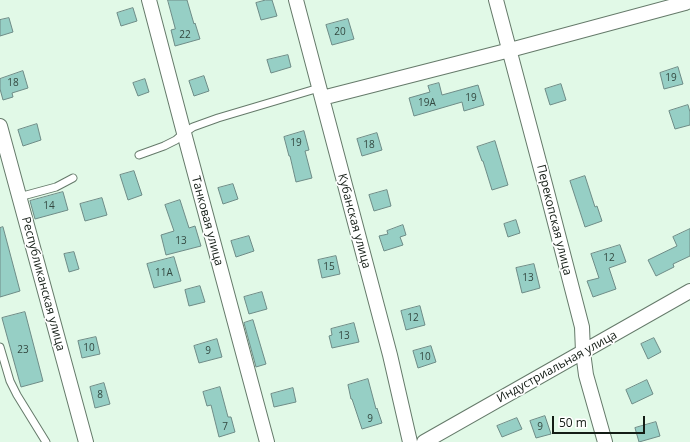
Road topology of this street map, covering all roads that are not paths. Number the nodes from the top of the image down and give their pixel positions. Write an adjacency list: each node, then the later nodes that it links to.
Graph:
1 (149, 0): 8 (street, Танковая улица)
2 (296, 0): 6 (street, Кубанская улица)
3 (496, 0): 5 (street, Перекопская улица)
4 (690, 1): 5 (street)
5 (510, 50): 6 (street); 14 (street, Перекопская улица)
6 (321, 93): 8 (lane); 18 (street, Кубанская улица)
7 (0, 126): 11 (street, Республиканская улица)
8 (184, 133): 9 (lane); 17 (street, Танковая улица)
9 (139, 155)
10 (73, 178): 11 (lane)
11 (19, 197): 16 (street, Республиканская улица)
12 (690, 291): 14 (street, Индустриальная улица)
13 (0, 347): 15 (lane)
14 (582, 352): 19 (street, Индустриальная улица); 20 (street, Перекопская улица)
15 (46, 442)
16 (86, 442)
17 (266, 442)
18 (410, 442)
19 (424, 442)
20 (605, 442)

